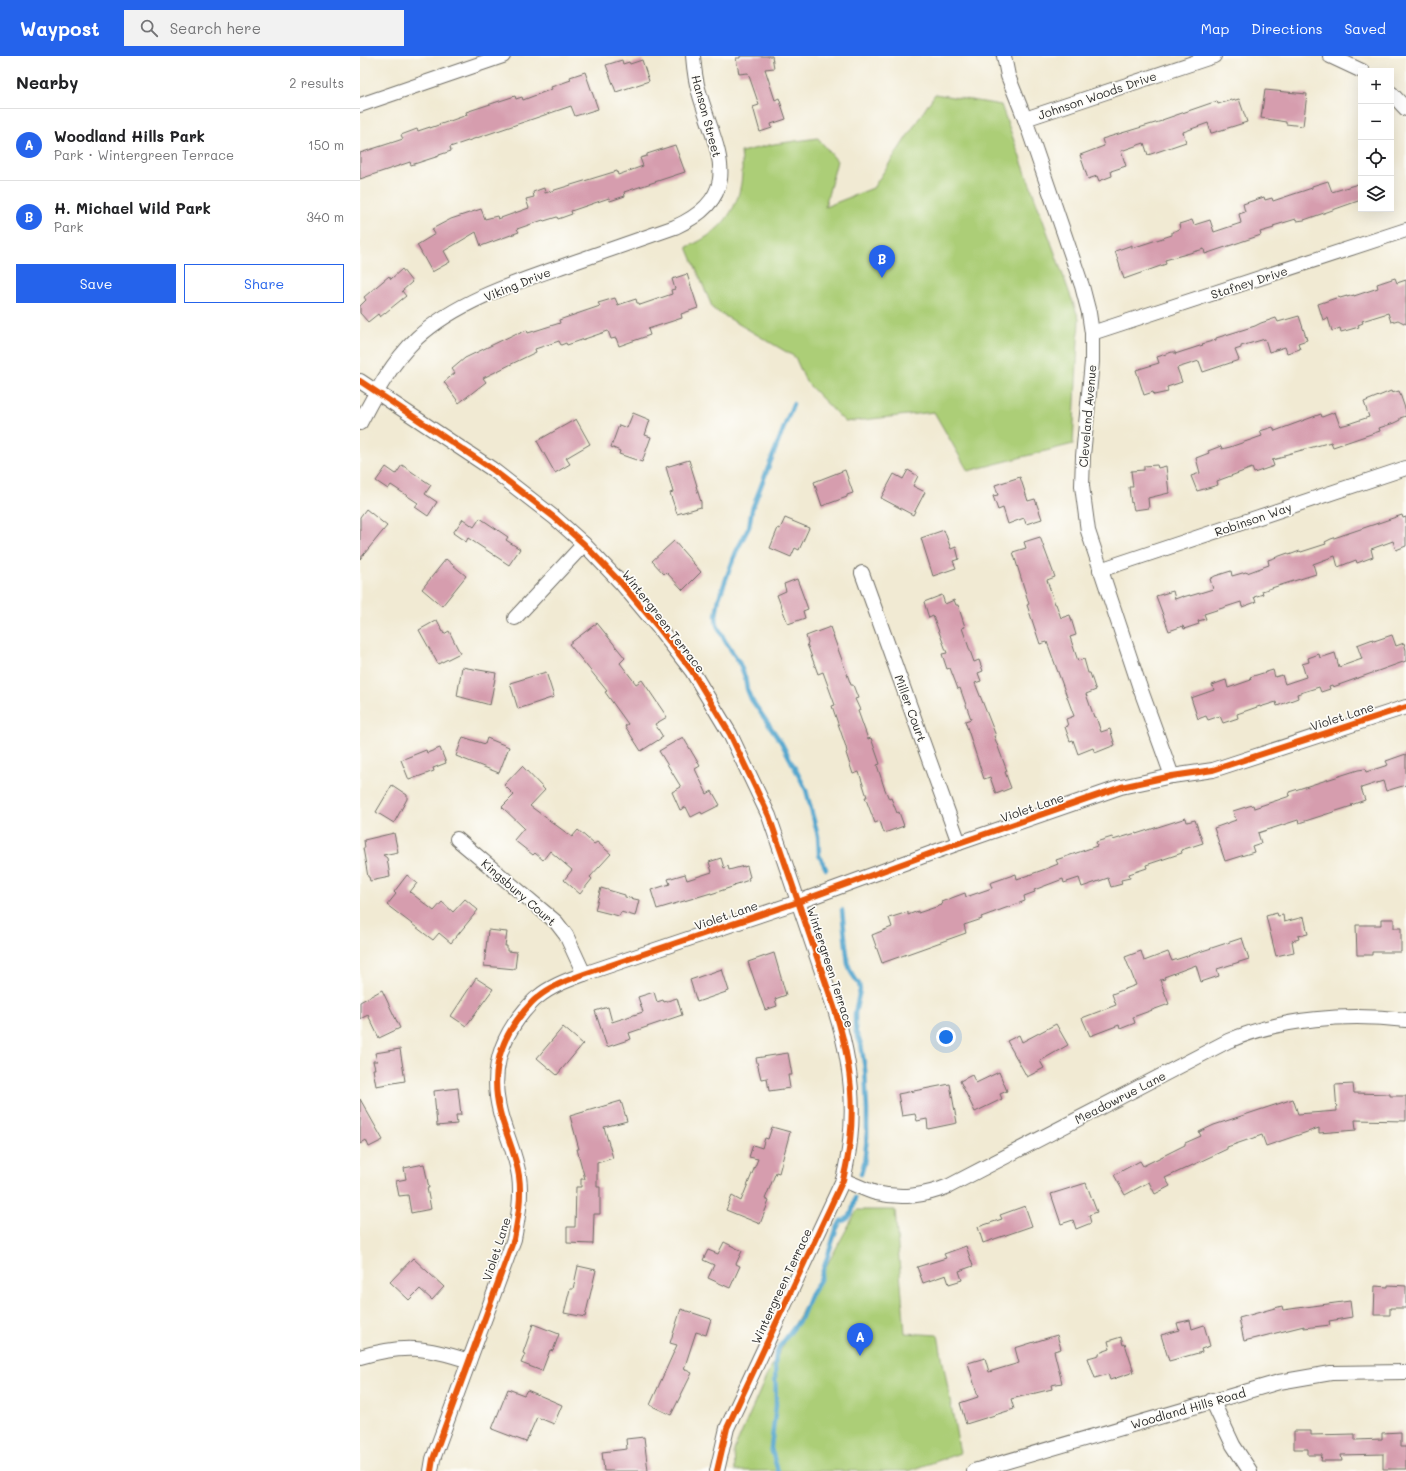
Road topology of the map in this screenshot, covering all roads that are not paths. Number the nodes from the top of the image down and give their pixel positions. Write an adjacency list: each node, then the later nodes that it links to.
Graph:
1 (503, 56): 8 (street)
2 (693, 56): 11 (street, Hanson Street)
3 (1004, 56): 10 (street, Cleveland Avenue)
4 (1214, 56): 10 (street, Johnson Woods Drive)
5 (1330, 56): 6 (street)
6 (1358, 69)
7 (1394, 96): 9 (street)
8 (360, 105)
9 (1406, 109)
10 (1025, 119): 13 (street, Cleveland Avenue)
11 (714, 199): 15 (street, Viking Drive)
12 (1406, 230): 13 (street, Stafney Drive)
13 (1092, 333): 19 (street, Cleveland Avenue)
14 (360, 381): 15 (street, Wintergreen Terrace)
15 (377, 391): 16 (street, Viking Drive); 18 (street, Wintergreen Terrace)
16 (360, 423)
17 (1406, 468): 19 (street, Robinson Way)
18 (584, 544): 21 (street); 26 (street, Wintergreen Terrace)
19 (1100, 570): 23 (street, Cleveland Avenue)
20 (862, 573): 25 (street, Miller Court)
21 (515, 618)
22 (1406, 707): 23 (street, Violet Lane)
23 (1172, 776): 25 (street, Violet Lane)
24 (456, 839): 27 (street, Kingsbury Court)
25 (959, 843): 26 (street, Violet Lane)
26 (798, 902): 27 (street, Violet Lane); 29 (street, Wintergreen Terrace)
27 (584, 974): 31 (street, Violet Lane)
28 (1406, 1020): 29 (street, Meadowrue Lane)
29 (843, 1180): 35 (street, Wintergreen Terrace)
30 (360, 1357): 31 (street)
31 (469, 1361): 34 (street, Violet Lane)
32 (1406, 1372): 33 (street, Woodland Hills Road)
33 (1212, 1400): 36 (street, Woodland Hills Road); 37 (street)
34 (431, 1471)
35 (717, 1471)
36 (974, 1471)
37 (1250, 1471)

